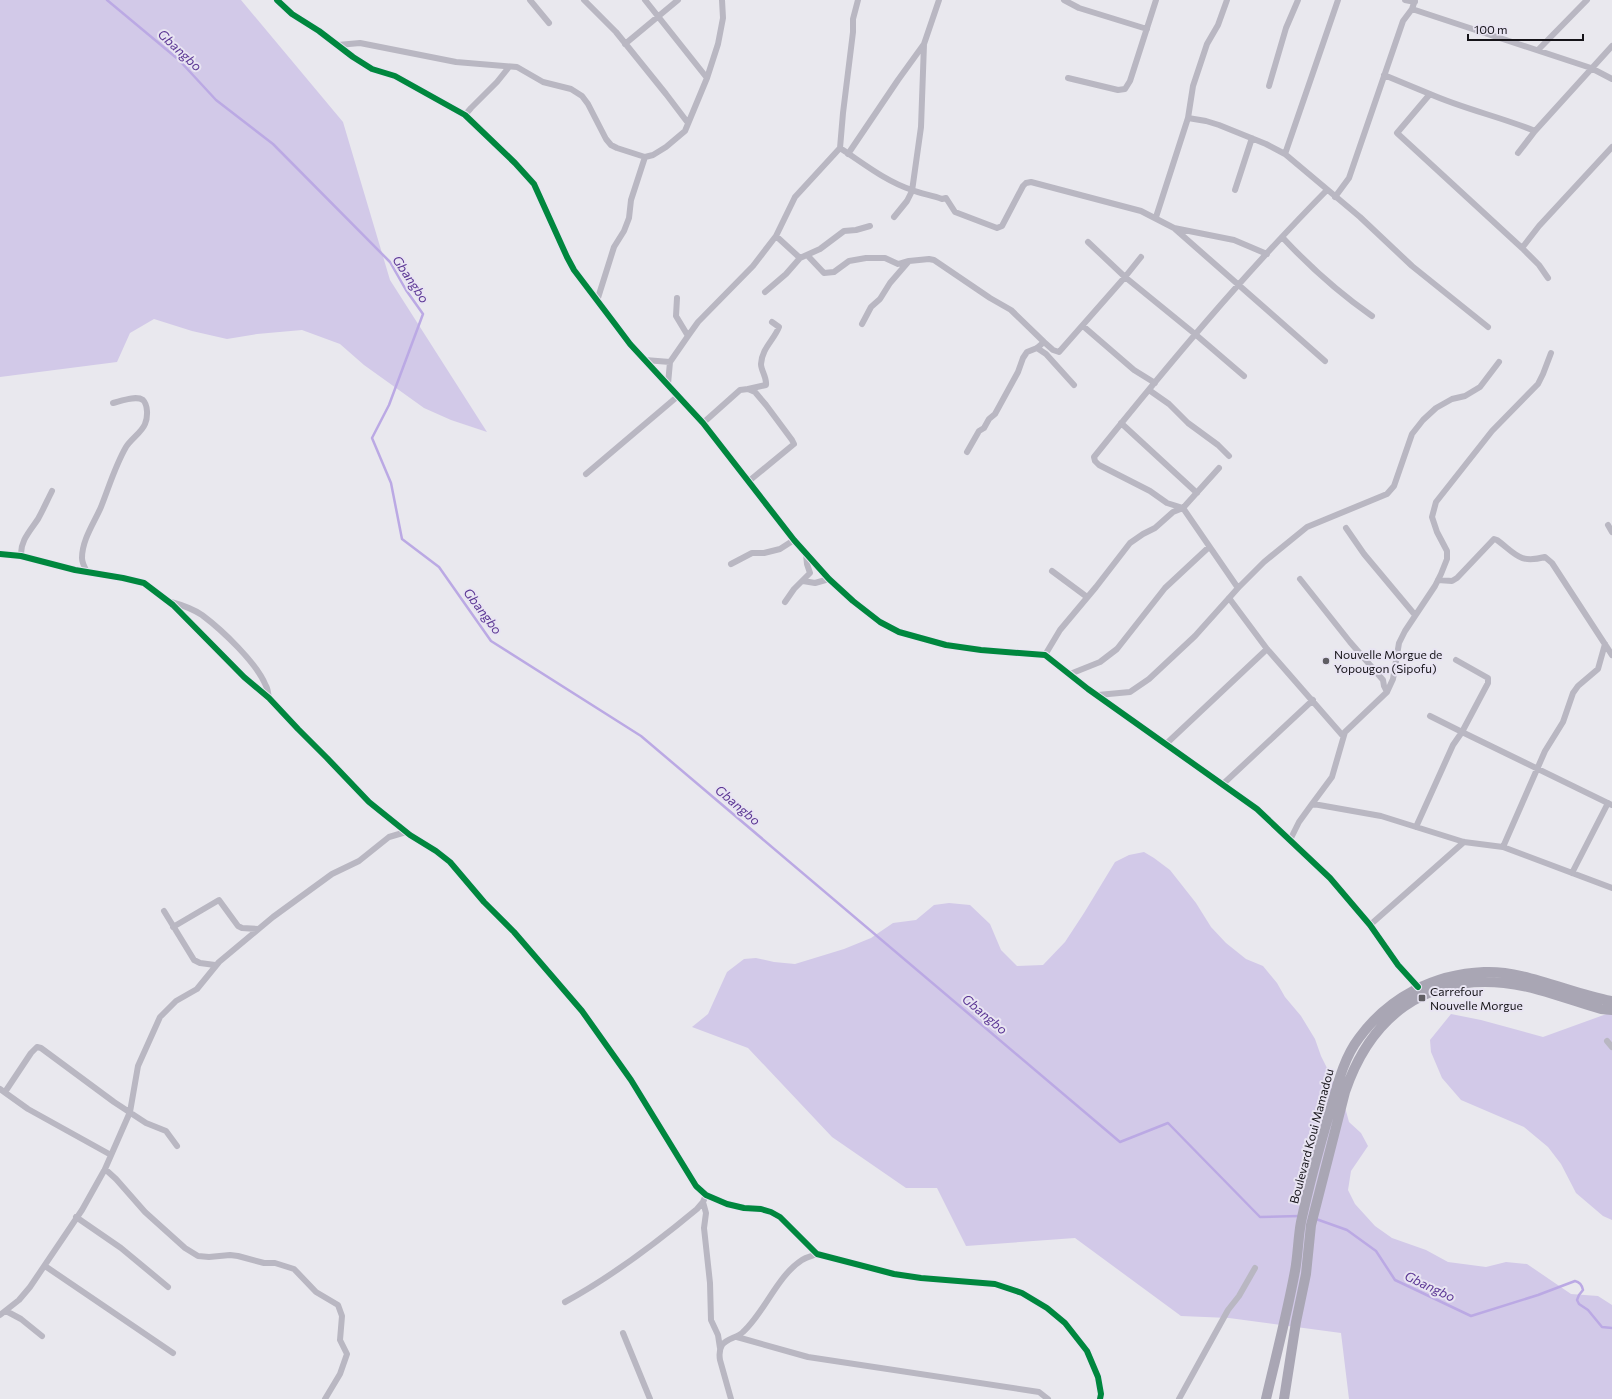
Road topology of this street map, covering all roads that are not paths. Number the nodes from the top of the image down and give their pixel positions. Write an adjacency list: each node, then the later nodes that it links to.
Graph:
1 (277, 0): 23 (street)
2 (530, 0): 19 (street)
3 (584, 0): 21 (street)
4 (646, 0): 18 (street)
5 (678, 0): 18 (street)
6 (722, 0): 29 (street)
7 (858, 0): 40 (street)
8 (939, 0): 22 (street)
9 (1064, 0): 20 (street)
10 (1156, 0): 20 (street)
11 (1227, 0): 35 (street)
12 (1298, 0): 32 (street)
13 (1338, 0): 43 (street)
14 (1405, 0): 16 (street)
15 (1587, 0): 25 (street)
16 (1415, 1): 17 (street)
17 (1412, 9): 25 (street); 28 (street)
18 (659, 16): 21 (street); 29 (street)
19 (549, 23)
20 (1147, 29): 30 (street)
21 (625, 44): 36 (street)
22 (924, 44): 42 (street); 47 (street)
23 (338, 45): 26 (street); 34 (street)
24 (1612, 46): 27 (street)
25 (1538, 50): 27 (street)
26 (509, 67): 34 (street); 44 (street)
27 (1591, 68): 31 (street); 37 (street)
28 (1384, 75): 33 (street); 48 (street)
29 (707, 78): 36 (street)
30 (1068, 78)
31 (1612, 79)
32 (1269, 86)
33 (1430, 94): 37 (street); 56 (street)
34 (465, 116): 67 (street)
35 (1188, 118): 38 (street); 50 (street)
36 (688, 123): 44 (street)
37 (1535, 131): 41 (street)
38 (1252, 138): 43 (street); 45 (street)
39 (1612, 147): 56 (street)
40 (840, 148): 42 (street); 53 (street)
41 (1518, 153)
42 (848, 154): 47 (street)
43 (1285, 154): 46 (street)
44 (645, 157): 67 (street)
45 (1235, 190)
46 (1327, 190): 48 (street); 54 (street)
47 (912, 191): 49 (street); 50 (street)
48 (1335, 197): 72 (street)
49 (894, 217)
50 (1156, 217): 52 (street)
51 (870, 226): 58 (street)
52 (1174, 228): 57 (street); 64 (street)
53 (776, 236): 60 (street); 74 (street)
54 (1282, 237): 57 (street); 68 (street)
55 (1088, 242): 62 (street)
56 (1522, 248): 63 (street)
57 (1267, 254): 64 (street)
58 (807, 255): 60 (street); 61 (street)
59 (1141, 257): 62 (street)
60 (800, 258): 65 (street)
61 (909, 260): 70 (street); 75 (street)
62 (1125, 277): 71 (street); 73 (street)
63 (1548, 278)
64 (1239, 285): 73 (street); 79 (street)
65 (766, 292)
66 (677, 298): 74 (street)
67 (597, 301): 78 (street)
68 (1372, 316)
69 (772, 322): 86 (street)
70 (862, 324)
71 (1083, 326): 75 (street); 83 (street)
72 (1488, 327)
73 (1195, 334): 82 (street); 83 (street)
74 (688, 336): 80 (street)
75 (1044, 342): 76 (street)
76 (1037, 348): 85 (street); 92 (street)
77 (1551, 353): 113 (street)
78 (645, 360): 80 (street); 84 (street)
79 (1325, 361)
80 (670, 362): 84 (street)
81 (1499, 362): 115 (street)
82 (1244, 376)
83 (1155, 383): 87 (street)
84 (668, 384): 88 (street)
85 (1074, 385)
86 (748, 389): 90 (street); 96 (street)
87 (1149, 390): 91 (street); 93 (street)
88 (678, 396): 90 (street); 95 (street)
89 (114, 403): 110 (street)
90 (703, 422): 96 (street)
91 (1121, 423): 98 (street); 99 (street)
92 (967, 452)
93 (1229, 456)
94 (1219, 468): 98 (street)
95 (586, 474)
96 (749, 480): 103 (street)
97 (52, 491): 107 (street)
98 (1198, 493): 99 (street)
99 (1183, 508): 104 (street); 116 (street)
100 (1608, 525): 102 (street)
101 (1346, 528): 120 (street)
102 (1612, 532)
103 (794, 540): 106 (street); 108 (street)
104 (1209, 547): 115 (street); 126 (street)
105 (0, 554): 107 (street)
106 (806, 554): 111 (street); 114 (street)
107 (21, 556): 110 (street)
108 (731, 564)
109 (1052, 571): 116 (street)
110 (87, 572): 118 (street)
111 (829, 579): 114 (street); 123 (street)
112 (1300, 579): 127 (street)
113 (1438, 580): 120 (street); 121 (street)
114 (803, 581): 119 (street)
115 (1238, 588): 117 (street)
116 (1087, 597): 123 (street)
117 (1229, 598): 122 (street); 128 (street)
118 (168, 601): 129 (street); 129 (street)
119 (785, 602)
120 (1415, 615): 127 (street)
121 (1605, 644): 124 (street); 135 (street)
122 (1267, 649): 130 (street); 134 (street)
123 (1045, 655): 126 (street)
124 (1612, 655)
125 (1456, 660): 132 (street)
126 (1070, 674): 128 (street)
127 (1387, 692): 133 (street)
128 (1098, 695): 134 (street)
129 (269, 698): 139 (street)
130 (1313, 700): 133 (street); 136 (street)
131 (1430, 716): 132 (street)
132 (1462, 732): 135 (street); 140 (street)
133 (1343, 736): 137 (street)
134 (1166, 744): 136 (street)
135 (1537, 768): 138 (street); 145 (street)
136 (1224, 784): 143 (street)
137 (1312, 804): 140 (street); 143 (street)
138 (1610, 804): 146 (street)
139 (393, 822): 141 (street); 142 (street)
140 (1416, 826): 144 (street)
141 (406, 832): 142 (street); 163 (street)
142 (397, 833): 151 (street)
143 (1290, 840): 149 (street)
144 (1464, 842): 145 (street); 149 (street)
145 (1503, 847): 146 (street)
146 (1572, 873): 147 (street)
147 (1612, 888)
148 (164, 912): 150 (street)
149 (1370, 926): 153 (street)
150 (173, 927): 151 (street); 152 (street)
151 (258, 929): 152 (street)
152 (215, 966): 159 (street)
153 (1418, 987): 154 (main road, Boulevard Koui Mamadou); 165 (main road, Boulevard Koui Mamadou)
154 (1612, 1001)
155 (1612, 1010): 165 (main road, Boulevard Koui Mamadou)
156 (1607, 1041): 157 (street)
157 (1612, 1047)
158 (2, 1090): 159 (street); 161 (street)
159 (130, 1112): 160 (street); 161 (street)
160 (177, 1146)
161 (111, 1156): 162 (street)
162 (104, 1170): 166 (street); 180 (street)
163 (706, 1195): 164 (street); 168 (street)
164 (703, 1202): 172 (street); 178 (street)
165 (1311, 1204): 167 (main road, Boulevard Koui Mamadou)
166 (76, 1217): 169 (street); 171 (street)
167 (1306, 1224): 186 (main road, Boulevard Koui Mamadou); 187 (main road, Boulevard Koui Mamadou)
168 (816, 1254): 177 (street); 184 (street)
169 (45, 1266): 173 (street); 179 (street)
170 (1255, 1268): 185 (street)
171 (168, 1287)
172 (565, 1302)
173 (6, 1311): 174 (street); 176 (street)
174 (0, 1315)
175 (623, 1334): 181 (street)
176 (42, 1336)
177 (737, 1337): 178 (street); 183 (street)
178 (720, 1348): 182 (street)
179 (173, 1354)
180 (324, 1399)
181 (650, 1399)
182 (731, 1399)
183 (1048, 1399)
184 (1100, 1399)
185 (1179, 1399)
186 (1266, 1399)
187 (1284, 1399)

